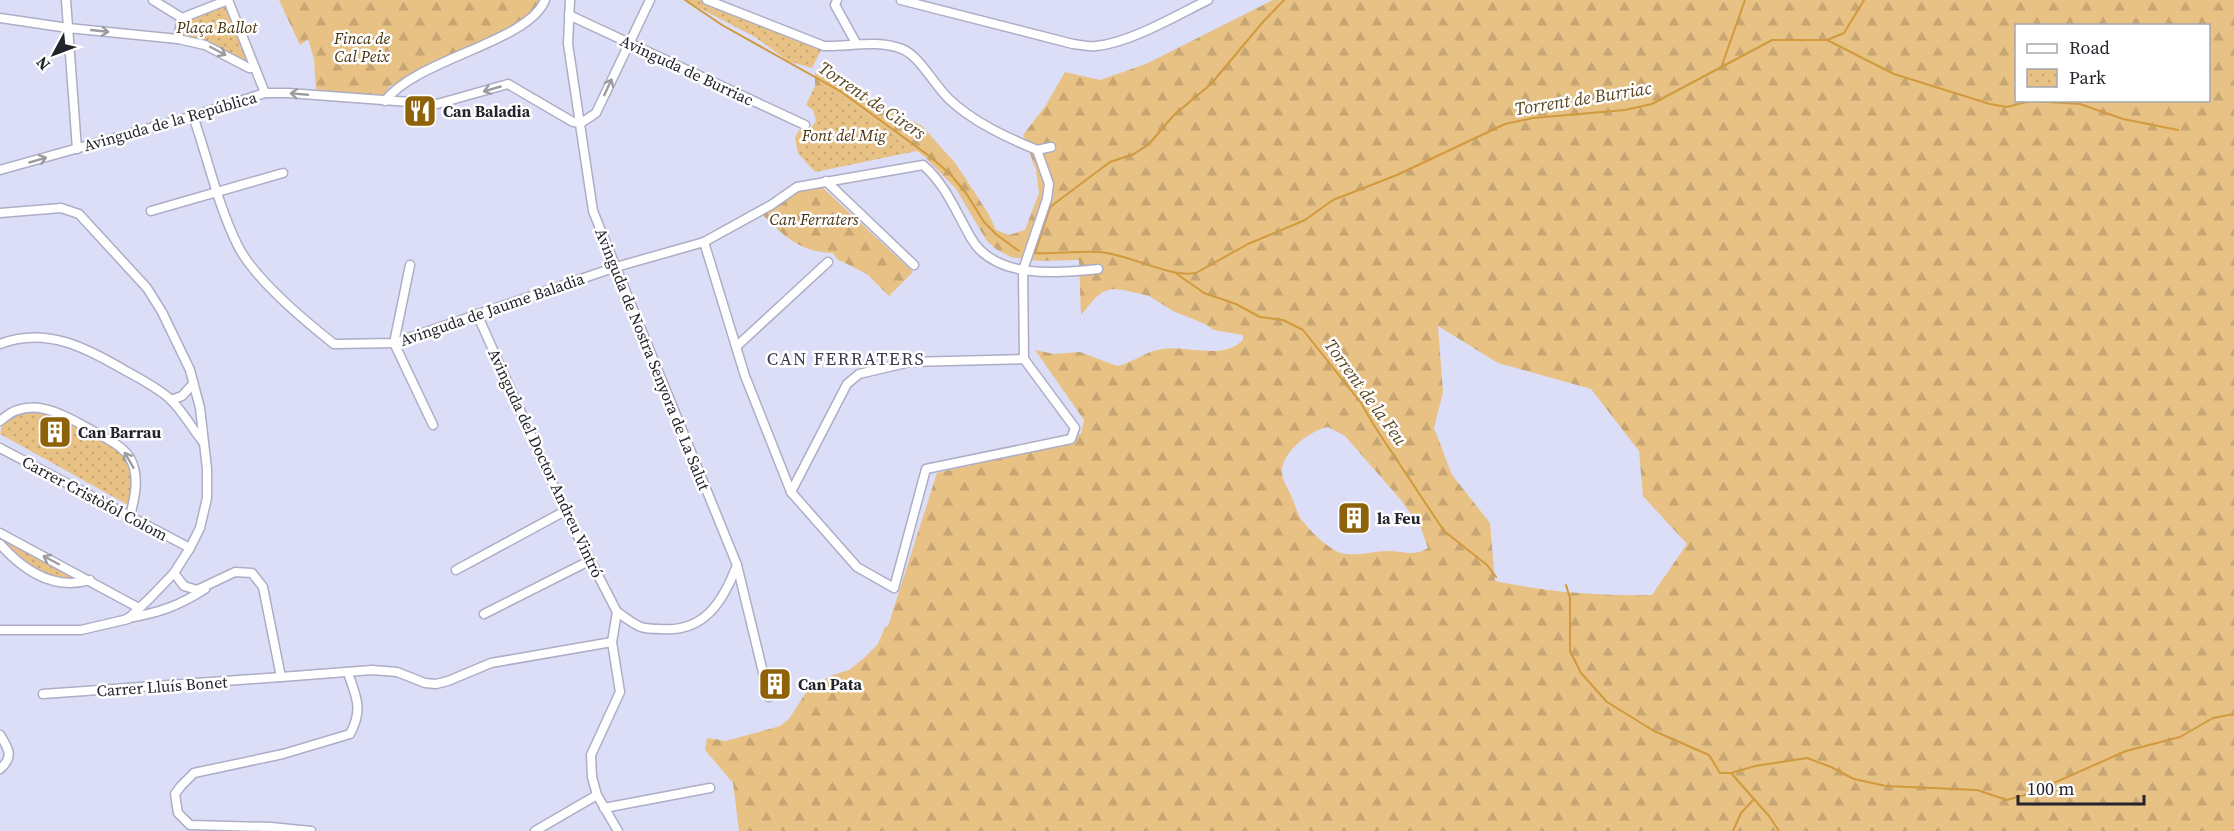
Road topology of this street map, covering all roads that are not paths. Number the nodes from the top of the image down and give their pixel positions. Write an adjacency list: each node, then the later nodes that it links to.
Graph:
1 (66, 0): 13 (street)
2 (153, 0): 12 (street)
3 (545, 0): 19 (street)
4 (570, 0): 10 (street, Avinguda de Nostra Senyora de La Salut)
5 (650, 0): 16 (street)
6 (707, 0): 15 (street)
7 (837, 0): 15 (street)
8 (901, 0): 9 (street)
9 (1208, 0)
10 (569, 15): 16 (street, Avinguda de Burriac); 21 (street, Avinguda de Nostra Senyora de La Salut)
11 (0, 18): 13 (street)
12 (182, 18): 14 (street); 17 (street)
13 (68, 28): 14 (street, one-way to 14); 24 (street)
14 (178, 39): 17 (street, one-way to 17)
15 (856, 43): 25 (street)
16 (628, 44): 21 (street, one-way to 16); 22 (street, Avinguda de Burriac)
17 (255, 68): 18 (street)
18 (265, 93): 19 (street, Avinguda de la República, one-way to 18); 20 (street, Avinguda de la República)
19 (386, 101): 21 (street, Avinguda de la República, one-way to 19)
20 (194, 116): 24 (street, Avinguda de la República); 29 (street, Avinguda de Jaume Baladia)
21 (581, 123): 36 (street, Avinguda de Nostra Senyora de La Salut)
22 (805, 125)
23 (1051, 147): 25 (street)
24 (77, 149): 26 (street, Avinguda de la República, one-way to 24)
25 (1037, 150): 38 (street)
26 (0, 170)
27 (283, 173): 29 (street)
28 (826, 181): 32 (street, Avinguda de Jaume Baladia); 35 (street); 38 (street, Avinguda de Jaume Baladia)
29 (218, 190): 30 (street); 40 (street, Avinguda de Jaume Baladia)
30 (151, 211)
31 (0, 213): 44 (street)
32 (704, 242): 36 (street, Avinguda de Jaume Baladia); 42 (street)
33 (828, 262): 42 (street)
34 (410, 265): 40 (street)
35 (914, 265)
36 (616, 267): 39 (street, Avinguda de Jaume Baladia); 57 (street, Avinguda de Nostra Senyora de La Salut)
37 (1098, 269): 38 (street, Avinguda de Jaume Baladia)
38 (1023, 270): 43 (street)
39 (477, 314): 40 (street, Avinguda de Jaume Baladia); 51 (street, Avinguda del Doctor Andreu Vintró)
40 (394, 343): 47 (street)
41 (0, 344): 45 (street)
42 (737, 346): 50 (street)
43 (1024, 359): 50 (street); 50 (street)
44 (193, 384): 45 (street); 48 (street)
45 (171, 400): 48 (street)
46 (0, 421): 52 (street, one-way to 46)
47 (433, 425)
48 (203, 443): 55 (street)
49 (0, 448): 52 (street, Carrer Cristòfol Colom)
50 (791, 492)
51 (566, 511): 56 (street, Avinguda del Doctor Andreu Vintró); 58 (street)
52 (130, 516): 55 (street, Carrer Cristòfol Colom)
53 (0, 533): 60 (street, one-way to 53)
54 (0, 544): 60 (street)
55 (190, 548): 59 (street)
56 (591, 560): 63 (street, Avinguda del Doctor Andreu Vintró); 64 (street)
57 (737, 565): 63 (street); 71 (street, Avinguda de Nostra Senyora de La Salut)
58 (456, 570)
59 (174, 573): 61 (street); 62 (street)
60 (90, 580): 62 (street)
61 (210, 585): 65 (street); 69 (street)
62 (139, 608): 65 (street)
63 (617, 612): 67 (street)
64 (484, 614)
65 (128, 619): 66 (street)
66 (0, 630)
67 (612, 642): 68 (street, Carrer Lluís Bonet); 75 (street)
68 (348, 673): 69 (street, Carrer Lluís Bonet); 77 (street)
69 (281, 677): 70 (street, Carrer Lluís Bonet)
70 (43, 694)
71 (769, 697)
72 (0, 735): 73 (street)
73 (0, 769)
74 (710, 788): 76 (street)
75 (597, 795): 76 (street); 78 (street)
76 (604, 808): 79 (street)
77 (311, 831)
78 (535, 831)
79 (618, 831)

